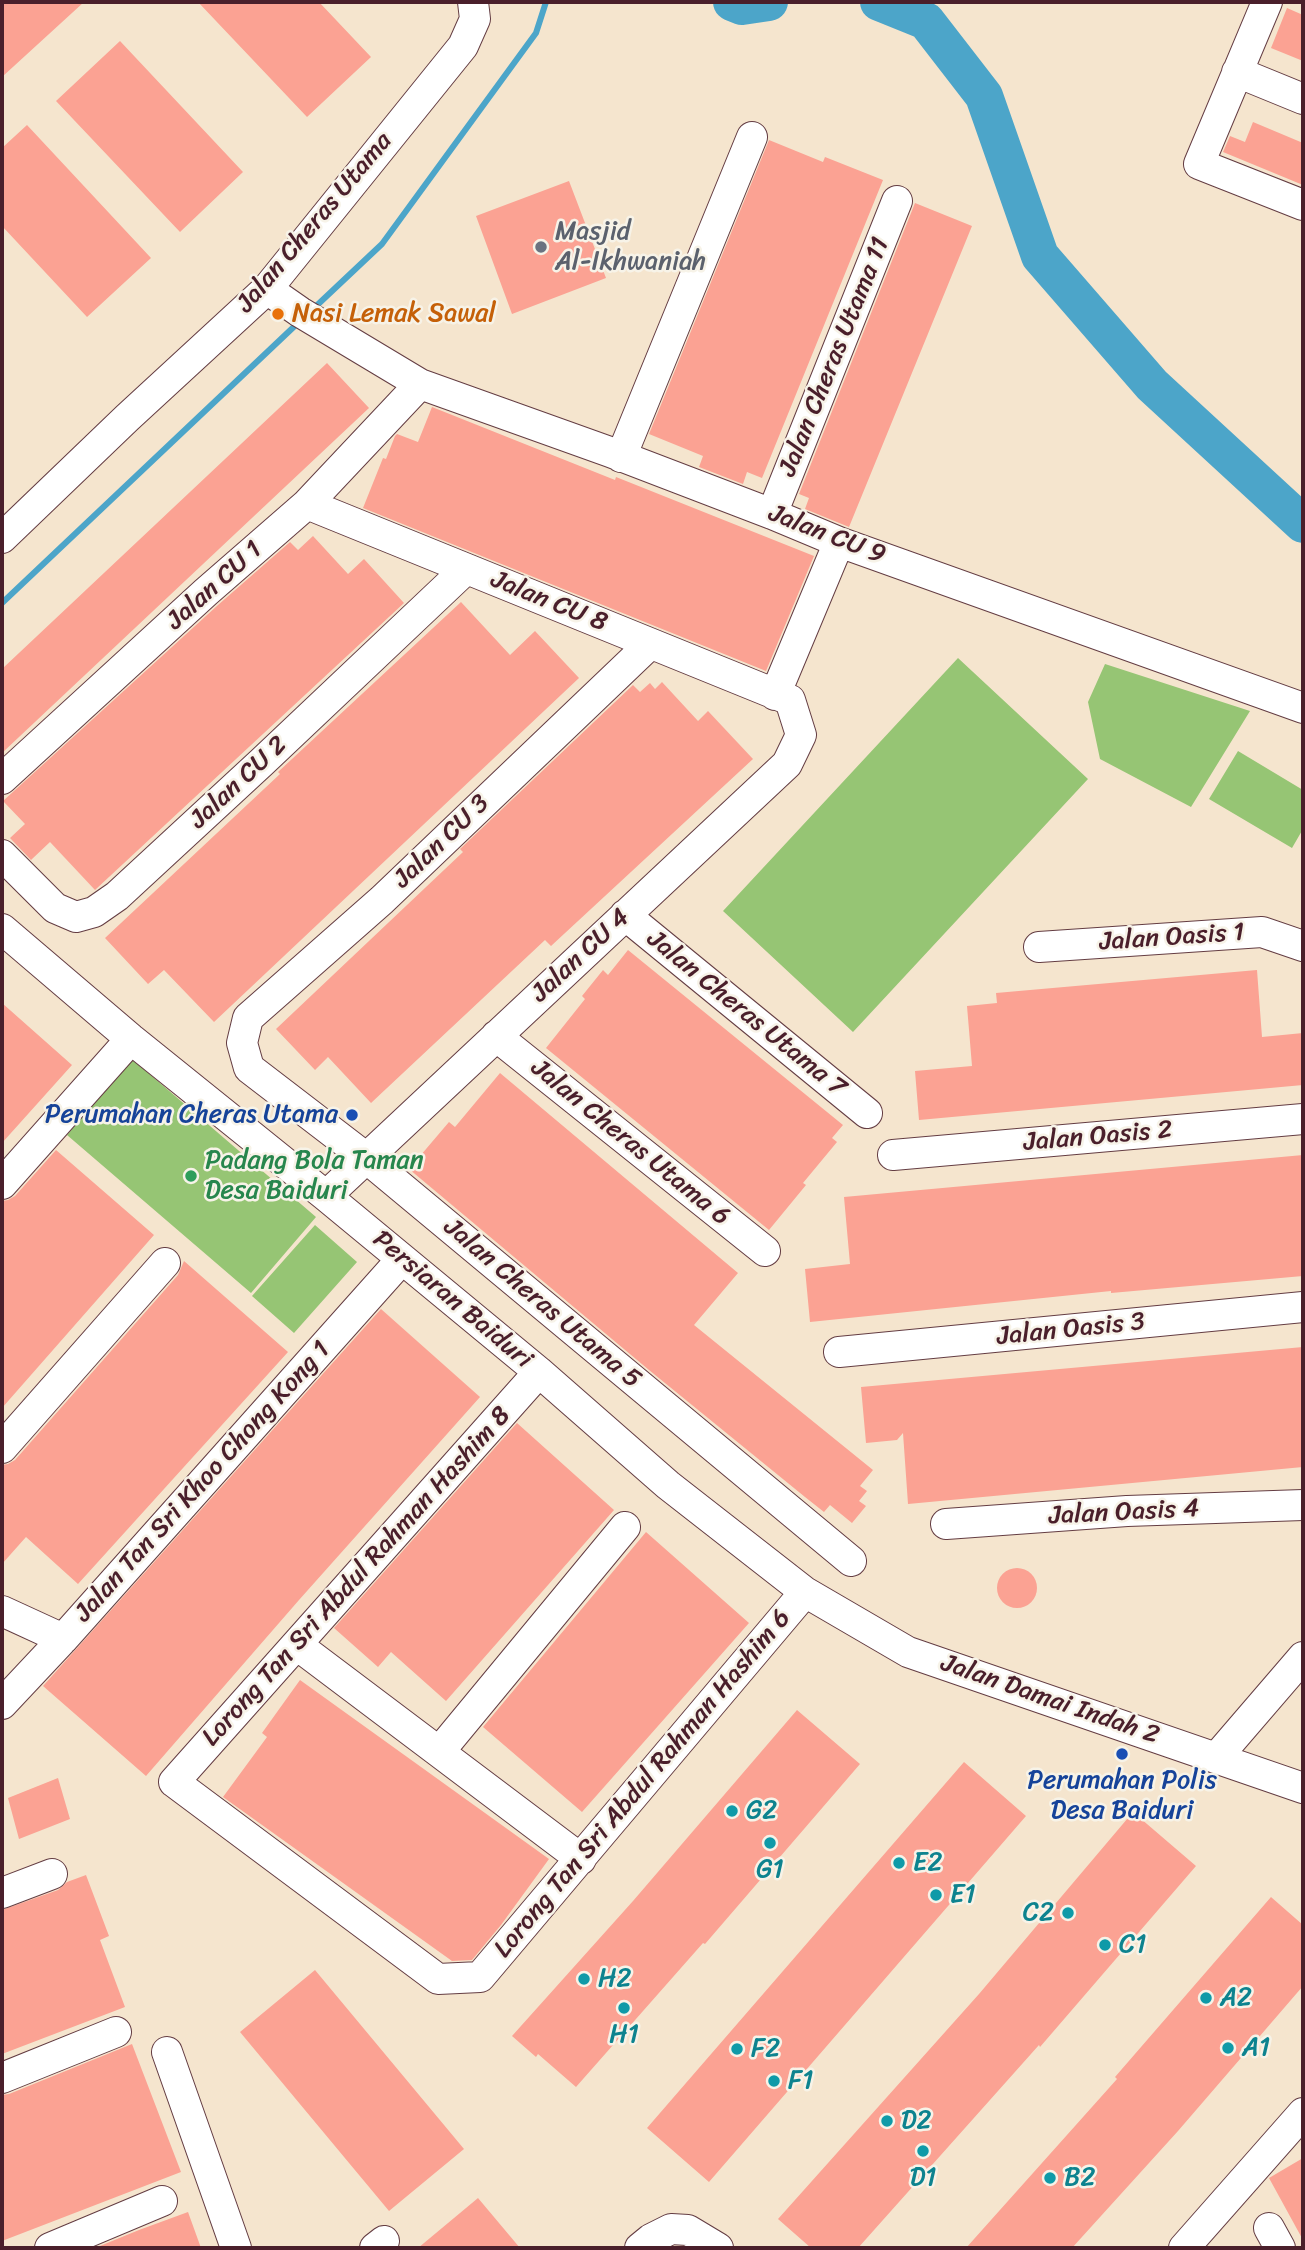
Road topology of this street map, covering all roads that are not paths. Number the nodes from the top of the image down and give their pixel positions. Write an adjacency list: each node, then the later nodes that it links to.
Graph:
1 (473, 2): 8 (street, Jalan Cheras Utama)
2 (1267, 2): 3 (street)
3 (1237, 72): 4 (street); 7 (street)
4 (1303, 99)
5 (752, 137): 10 (street)
6 (897, 201): 12 (street, Jalan Cheras Utama 11)
7 (1303, 205)
8 (267, 289): 9 (street, Jalan CU 9); 13 (street, Jalan Cheras Utama)
9 (420, 384): 10 (street, Jalan CU 9); 11 (street, Jalan CU 1)
10 (621, 457): 12 (street, Jalan CU 9)
11 (307, 505): 15 (street, Jalan CU 8); 19 (street, Jalan CU 1)
12 (772, 514): 14 (street, Jalan CU 9)
13 (2, 538)
14 (839, 542): 17 (street); 18 (street, Jalan CU 9)
15 (466, 569): 16 (street, Jalan CU 8); 20 (street, Jalan CU 2)
16 (650, 643): 17 (street, Jalan CU 8); 27 (street, Jalan CU 3)
17 (782, 698): 21 (street, Jalan CU 4)
18 (1303, 708)
19 (2, 779)
20 (2, 855)
21 (625, 915): 25 (street, Jalan CU 4); 28 (street, Jalan Cheras Utama 7)
22 (2, 929): 26 (street, Persiaran Baiduri)
23 (1303, 946): 24 (street, Jalan Oasis 1)
24 (1039, 947)
25 (496, 1035): 31 (street, Jalan CU 4); 34 (street, Jalan Cheras Utama 6)
26 (131, 1039): 32 (street); 33 (street, Persiaran Baiduri)
27 (242, 1043): 31 (street, Jalan Cheras Utama 5)
28 (867, 1112)
29 (1303, 1119): 30 (street, Jalan Oasis 2)
30 (893, 1154)
31 (365, 1157): 33 (street, Jalan CU 4); 44 (street, Jalan Cheras Utama 5)
32 (2, 1184)
33 (326, 1196): 35 (street, Persiaran Baiduri)
34 (765, 1251)
35 (402, 1259): 39 (street, Persiaran Baiduri); 47 (street, Jalan Tan Sri Khoo Chong Kong 1)
36 (164, 1263): 40 (street)
37 (1303, 1307): 38 (street, Jalan Oasis 3)
38 (839, 1352)
39 (540, 1372): 45 (street, Persiaran Baiduri); 48 (street, Lorong Tan Sri Abdul Rahman Hashim 8)
40 (2, 1448)
41 (1303, 1505): 42 (street, Jalan Oasis 4)
42 (946, 1524)
43 (625, 1527): 51 (street)
44 (851, 1561)
45 (805, 1592): 52 (street, Jalan Damai Indah 2); 54 (street, Lorong Tan Sri Abdul Rahman Hashim 6)
46 (2, 1611): 47 (street)
47 (63, 1639): 50 (street, Jalan Tan Sri Khoo Chong Kong 1)
48 (296, 1645): 51 (street); 57 (street, Lorong Tan Sri Abdul Rahman Hashim 8)
49 (1303, 1657): 52 (street)
50 (2, 1704)
51 (439, 1752): 54 (street)
52 (1217, 1758): 53 (street, Jalan Damai Indah 2)
53 (1303, 1788)
54 (581, 1859): 57 (street, Lorong Tan Sri Abdul Rahman Hashim 6)
55 (52, 1874): 56 (street)
56 (2, 1893)
57 (480, 1977)
58 (116, 2032): 60 (street)
59 (167, 2052): 64 (street)
60 (2, 2078)
61 (1303, 2113): 67 (street)
62 (162, 2201): 63 (street)
63 (50, 2248)
64 (236, 2248)
65 (639, 2248): 66 (street)
66 (718, 2248)
67 (1184, 2248)

